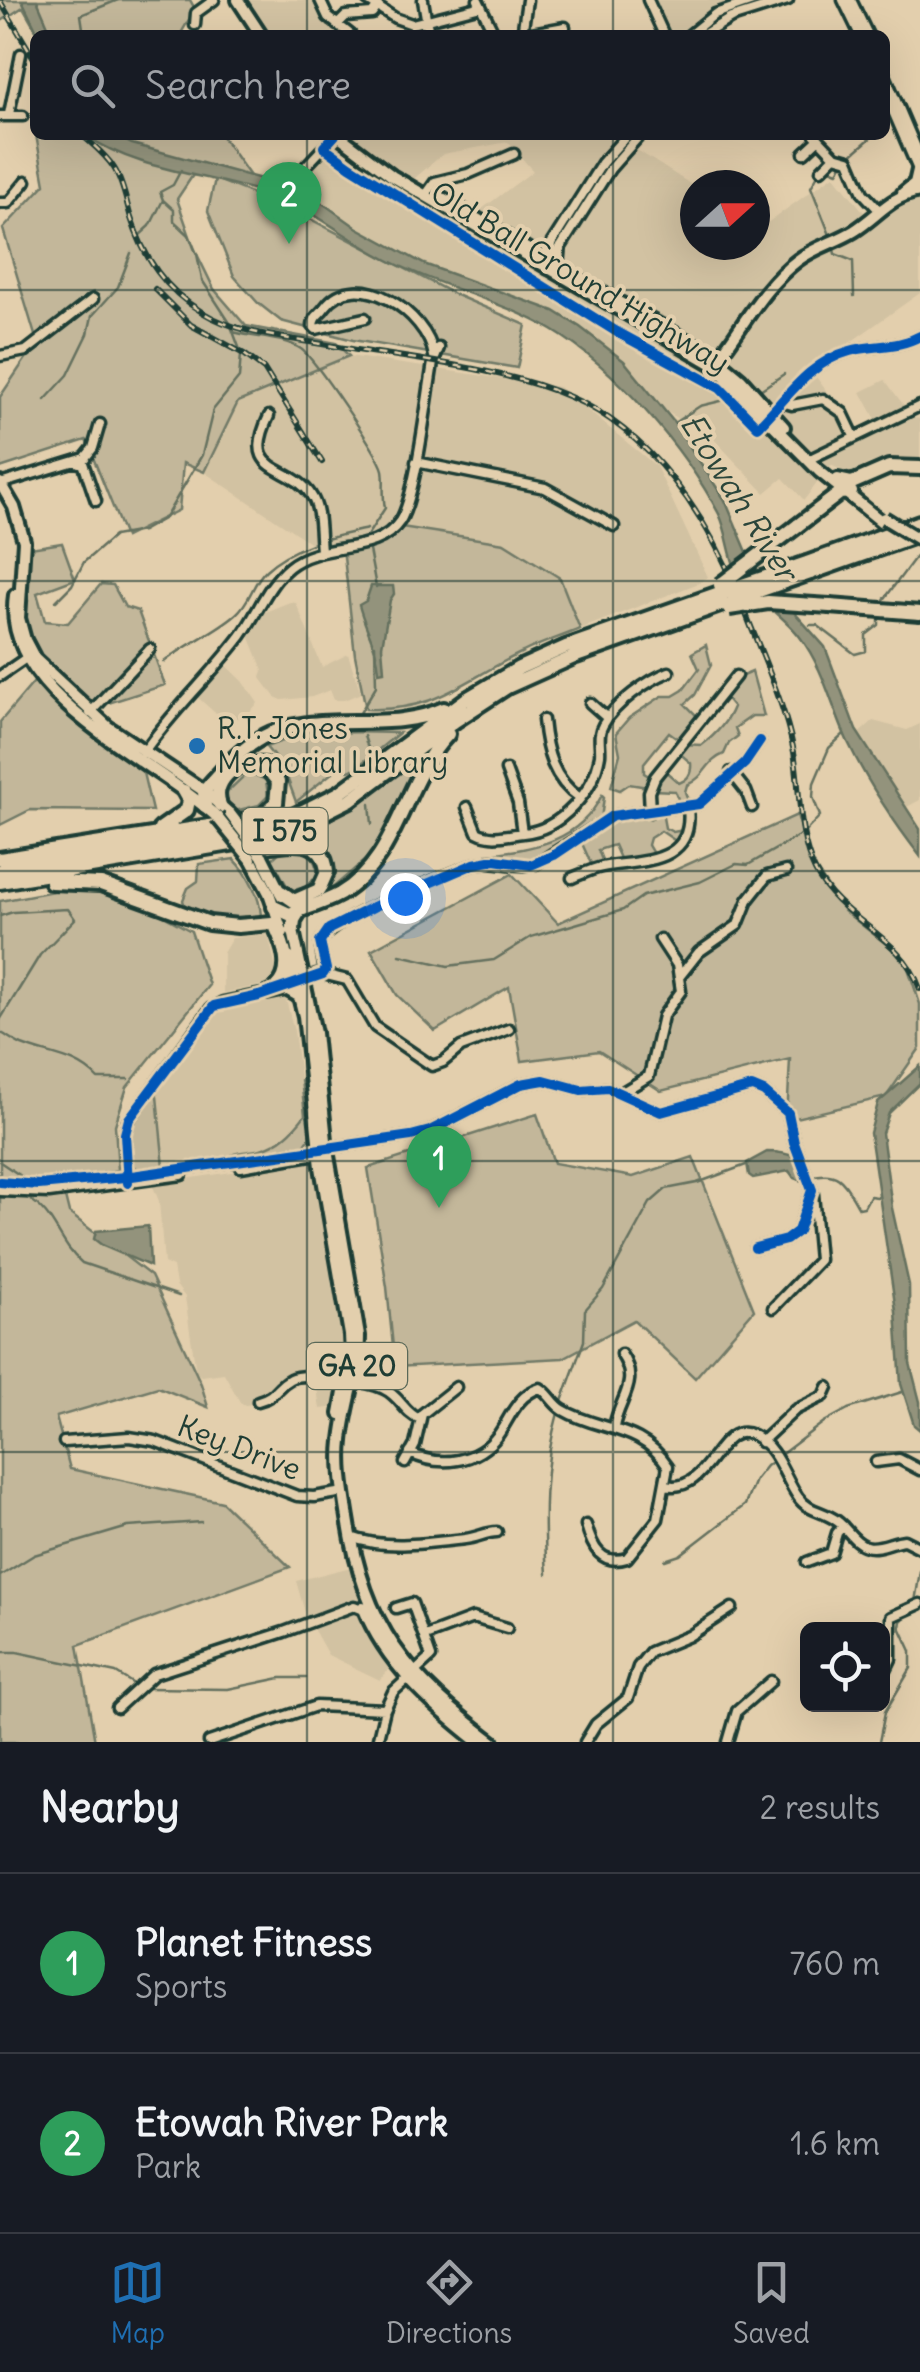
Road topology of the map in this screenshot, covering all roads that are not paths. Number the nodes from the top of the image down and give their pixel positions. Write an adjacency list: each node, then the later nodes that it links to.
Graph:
1 (214, 0): 15 (street)
2 (238, 0): 18 (main road)
3 (320, 0): 16 (street)
4 (367, 0): 13 (street)
5 (423, 0): 14 (street)
6 (527, 0): 22 (street)
7 (648, 0): 24 (street)
8 (756, 0): 25 (street)
9 (788, 0): 26 (street)
10 (843, 0): 27 (street)
11 (851, 0): 28 (street)
12 (479, 3): 14 (street); 21 (street)
13 (378, 6): 14 (street); 16 (street)
14 (427, 22): 20 (street)
15 (195, 25)
16 (336, 25): 19 (street)
17 (565, 26): 23 (street)
18 (258, 30)
19 (344, 30)
20 (428, 30)
21 (492, 30)
22 (522, 30)
23 (545, 30)
24 (662, 30)
25 (695, 30)
26 (711, 30)
27 (858, 30)
28 (866, 30)
29 (21, 54): 32 (street)
30 (890, 87): 45 (street)
31 (890, 106): 48 (street)
32 (4, 115): 33 (street)
33 (23, 116)
34 (331, 140): 41 (street)
35 (343, 140): 52 (main road)
36 (352, 140): 52 (main road)
37 (622, 140): 58 (street)
38 (636, 140): 57 (street)
39 (814, 140): 42 (street)
40 (820, 140): 44 (street)
41 (324, 146): 46 (street); 70 (street, Old Ball Ground Highway)
42 (804, 152)
43 (514, 154): 52 (street)
44 (835, 156): 47 (street); 56 (street)
45 (920, 156)
46 (306, 166)
47 (821, 170)
48 (919, 174): 54 (main road)
49 (26, 181): 53 (street)
50 (920, 191): 54 (main road)
51 (0, 192): 53 (street)
52 (427, 193): 58 (main road)
53 (15, 194): 55 (street)
54 (898, 197): 56 (main road)
55 (0, 203)
56 (876, 211): 63 (main road)
57 (558, 250): 58 (street); 59 (main road)
58 (544, 264): 59 (main road); 65 (main road)
59 (564, 271): 65 (main road)
60 (93, 299): 64 (street)
61 (365, 318): 76 (street)
62 (920, 336): 67 (street)
63 (734, 338): 65 (main road); 66 (main road)
64 (0, 356)
65 (716, 362): 66 (main road); 70 (main road)
66 (734, 372): 70 (main road)
67 (782, 402): 70 (street); 74 (street)
68 (920, 406): 69 (street)
69 (909, 410): 72 (street); 74 (street)
70 (770, 415): 75 (main road); 80 (main road)
71 (270, 416): 85 (street)
72 (920, 417)
73 (100, 424): 77 (street)
74 (854, 436): 75 (street)
75 (814, 458): 80 (main road)
76 (416, 462): 83 (street); 85 (street)
77 (74, 463): 79 (street); 81 (street)
78 (920, 468): 80 (highway)
79 (1, 488): 90 (main road)
80 (845, 488): 84 (main road, bridge); 87 (highway, bridge)
81 (96, 501)
82 (920, 522): 86 (highway, I 575)
83 (614, 526)
84 (920, 540): 86 (highway, I 575)
85 (321, 550): 102 (street)
86 (808, 568): 87 (highway, I 575, bridge)
87 (727, 596): 88 (highway, bridge); 94 (highway, I 575); 96 (highway, I 575)
88 (920, 613)
89 (150, 648): 98 (street)
90 (28, 657): 91 (street); 98 (main road)
91 (5, 664): 93 (street)
92 (670, 672): 99 (street)
93 (0, 676)
94 (528, 676): 123 (highway, I 575); 128 (highway)
95 (736, 676): 114 (street)
96 (465, 700): 105 (highway); 120 (highway, I 575)
97 (590, 703): 99 (street)
98 (88, 716): 102 (main road)
99 (608, 718): 108 (street)
100 (544, 720): 108 (street)
101 (760, 742): 104 (street)
102 (141, 757): 106 (main road)
103 (506, 770): 115 (street)
104 (731, 772): 111 (street); 112 (street)
105 (218, 776): 106 (highway); 107 (highway)
106 (188, 786): 107 (main road); 109 (main road); 116 (highway)
107 (204, 791): 109 (highway); 113 (main road)
108 (580, 798): 115 (street)
109 (205, 806): 113 (main road)
110 (467, 807): 117 (street)
111 (752, 807)
112 (688, 808): 114 (street); 122 (street)
113 (222, 812): 116 (highway); 118 (main road, bridge)
114 (650, 812): 117 (street)
115 (522, 833): 117 (street)
116 (134, 837): 119 (highway)
117 (487, 848): 132 (street)
118 (257, 858): 126 (main road); 127 (main road)
119 (0, 859)
120 (0, 871)
121 (786, 871): 133 (street)
122 (572, 878)
123 (0, 882)
124 (51, 882): 125 (highway); 126 (highway); 129 (highway)
125 (0, 890)
126 (281, 892): 128 (main road)
127 (274, 907): 128 (highway); 130 (main road)
128 (294, 912): 130 (highway)
129 (253, 925): 130 (highway); 134 (highway)
130 (288, 931): 134 (main road, GA 20); 134 (main road, GA 20)
131 (660, 940): 133 (street)
132 (323, 974): 134 (street); 136 (street)
133 (680, 976): 137 (street)
134 (286, 985): 135 (main road, GA 20); 135 (main road); 138 (main road, GA 20); 140 (street); 142 (street)
135 (300, 998): 138 (main road, GA 20)
136 (509, 1029)
137 (621, 1093): 138 (street); 146 (street)
138 (323, 1150): 139 (street); 150 (main road, GA 20)
139 (280, 1158): 141 (street); 142 (street)
140 (128, 1165): 141 (street); 142 (street)
141 (142, 1175): 142 (street)
142 (128, 1179): 145 (street)
143 (0, 1182): 145 (street)
144 (0, 1190): 145 (street)
145 (37, 1190)
146 (812, 1190): 147 (street); 148 (street)
147 (755, 1248)
148 (773, 1308)
149 (622, 1354): 155 (street)
150 (350, 1382): 153 (street); 154 (street); 163 (main road, GA 20); 167 (main road, GA 20)
151 (456, 1387): 154 (street)
152 (828, 1387): 157 (street)
153 (258, 1401)
154 (420, 1419): 158 (street)
155 (614, 1427): 158 (street); 162 (street)
156 (64, 1442): 163 (street, Key Drive)
157 (761, 1442): 162 (street); 165 (street)
158 (410, 1453): 160 (street)
159 (876, 1462): 161 (street)
160 (405, 1463)
161 (920, 1470)
162 (666, 1485): 164 (street)
163 (338, 1493): 167 (main road, GA 20)
164 (586, 1525)
165 (843, 1526): 168 (street); 169 (street)
166 (497, 1532): 167 (street)
167 (350, 1543): 171 (main road, GA 20); 177 (main road, GA 20)
168 (920, 1548)
169 (806, 1562)
170 (920, 1604): 176 (street)
171 (359, 1608): 177 (main road, GA 20); 179 (street)
172 (396, 1608): 175 (street)
173 (732, 1608): 185 (street)
174 (507, 1628): 175 (street)
175 (425, 1636): 177 (street)
176 (890, 1661)
177 (410, 1674): 180 (street); 183 (main road, GA 20); 184 (main road, GA 20)
178 (771, 1680): 186 (street)
179 (117, 1708)
180 (384, 1709): 181 (street); 182 (street)
181 (209, 1742)
182 (378, 1742)
183 (479, 1742)
184 (493, 1742)
185 (585, 1742)
186 (728, 1742)

